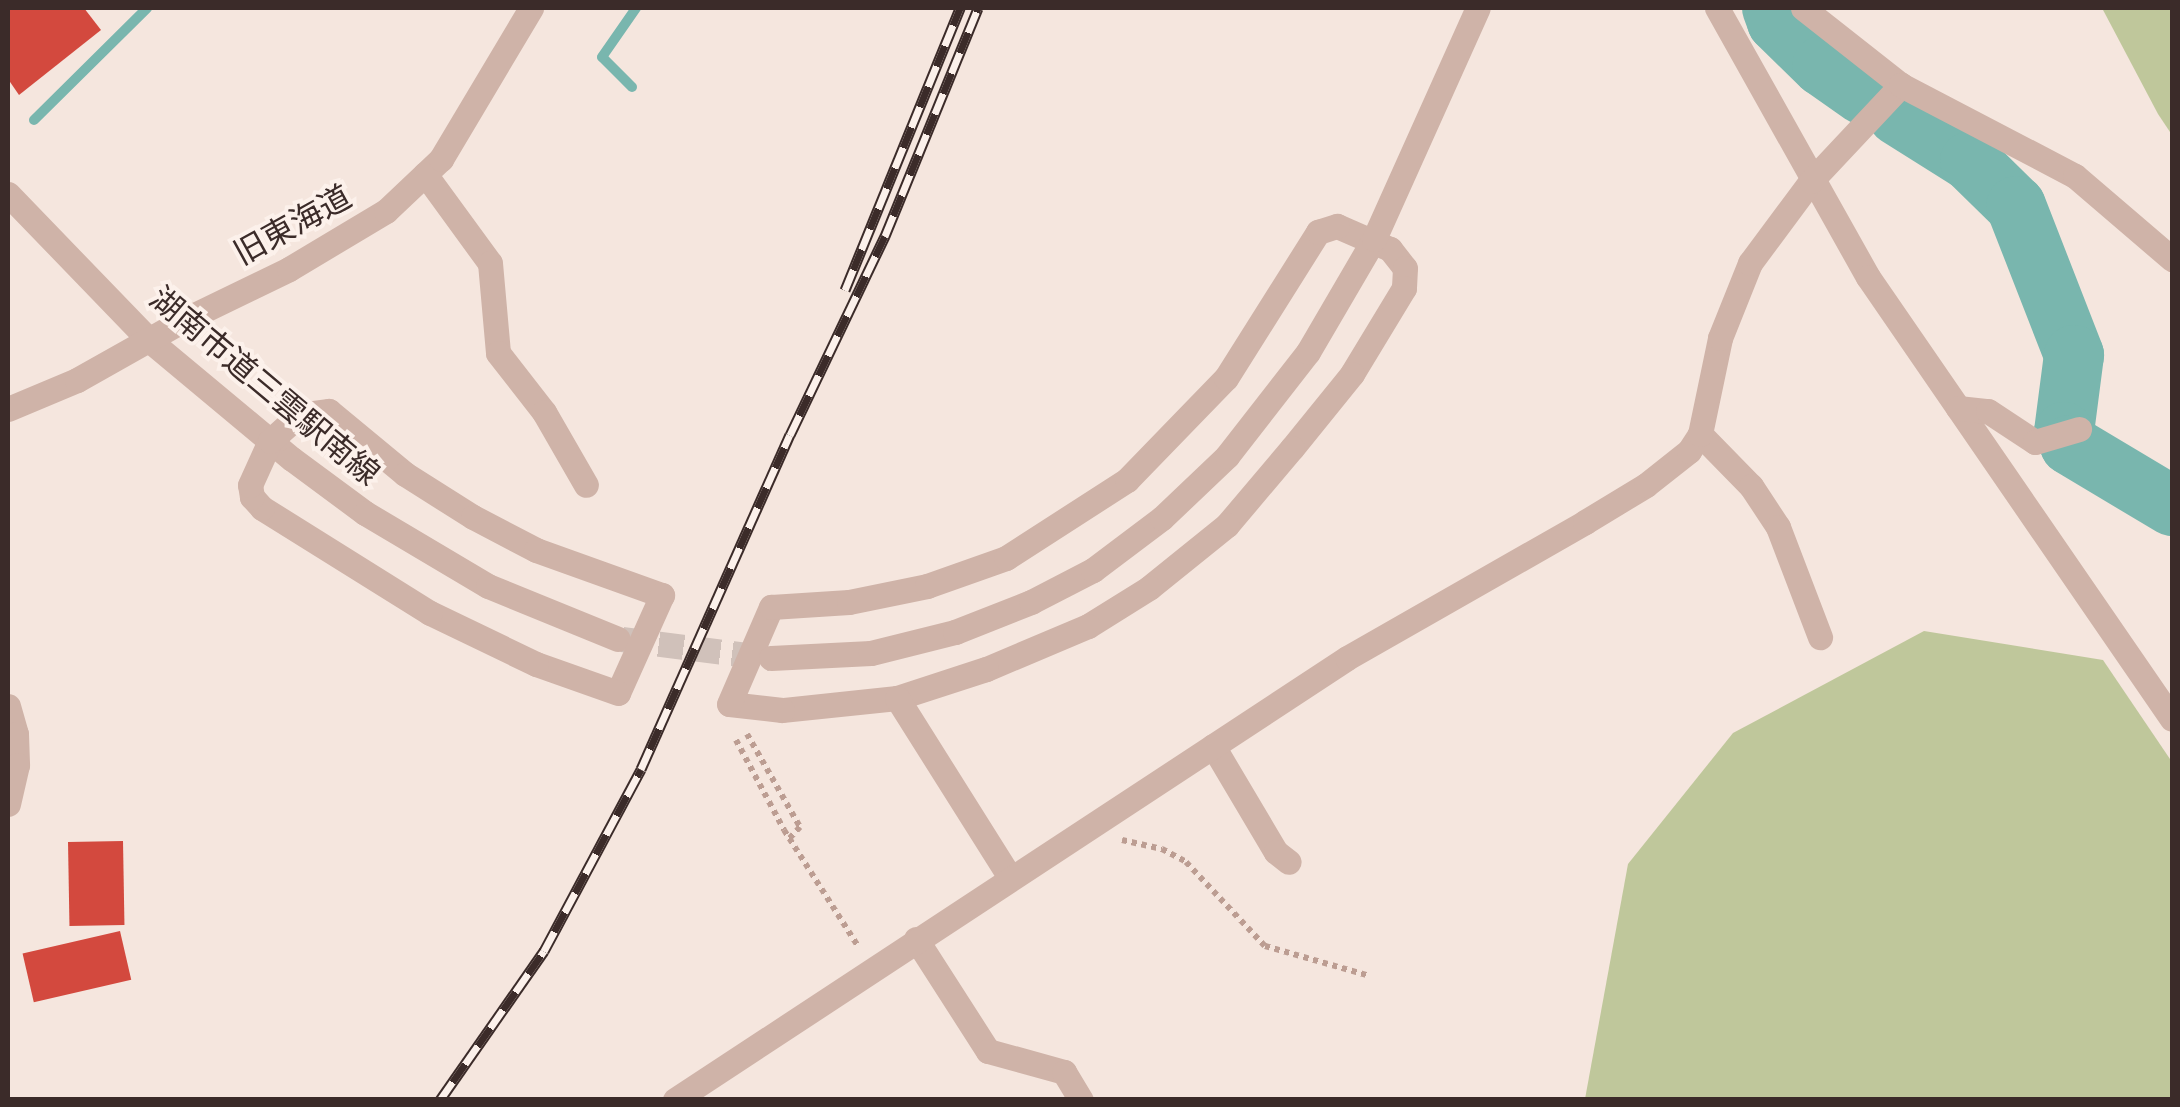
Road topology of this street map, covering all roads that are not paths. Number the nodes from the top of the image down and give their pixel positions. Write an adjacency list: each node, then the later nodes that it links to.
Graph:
1 (530, 8): 6 (street, 旧東海道)
2 (1478, 8): 9 (street)
3 (1716, 8): 7 (street)
4 (1803, 8): 5 (street)
5 (1901, 85): 7 (street); 10 (street)
6 (424, 174): 11 (street, 旧東海道); 17 (street)
7 (1811, 181): 13 (street); 15 (street)
8 (8, 194): 11 (street, 湖南市道三雲駅南線)
9 (1374, 239): 20 (street); 21 (street); 21 (street)
10 (2172, 259)
11 (150, 340): 12 (street, 旧東海道); 16 (street, 湖南市道三雲駅南線)
12 (8, 408)
13 (1958, 408): 14 (street); 23 (street)
14 (2080, 429)
15 (1700, 434): 18 (street); 24 (street)
16 (270, 441): 16 (street); 19 (street, 湖南市道三雲駅南線)
17 (586, 485)
18 (1820, 637)
19 (618, 639)
20 (770, 658)
21 (897, 698): 27 (street)
22 (8, 706): 25 (street)
23 (2172, 719)
24 (1214, 746): 26 (street); 27 (street)
25 (8, 804)
26 (1289, 862)
27 (1009, 876): 28 (street)
28 (916, 939): 29 (street); 30 (street)
29 (675, 1100)
30 (1081, 1100)

